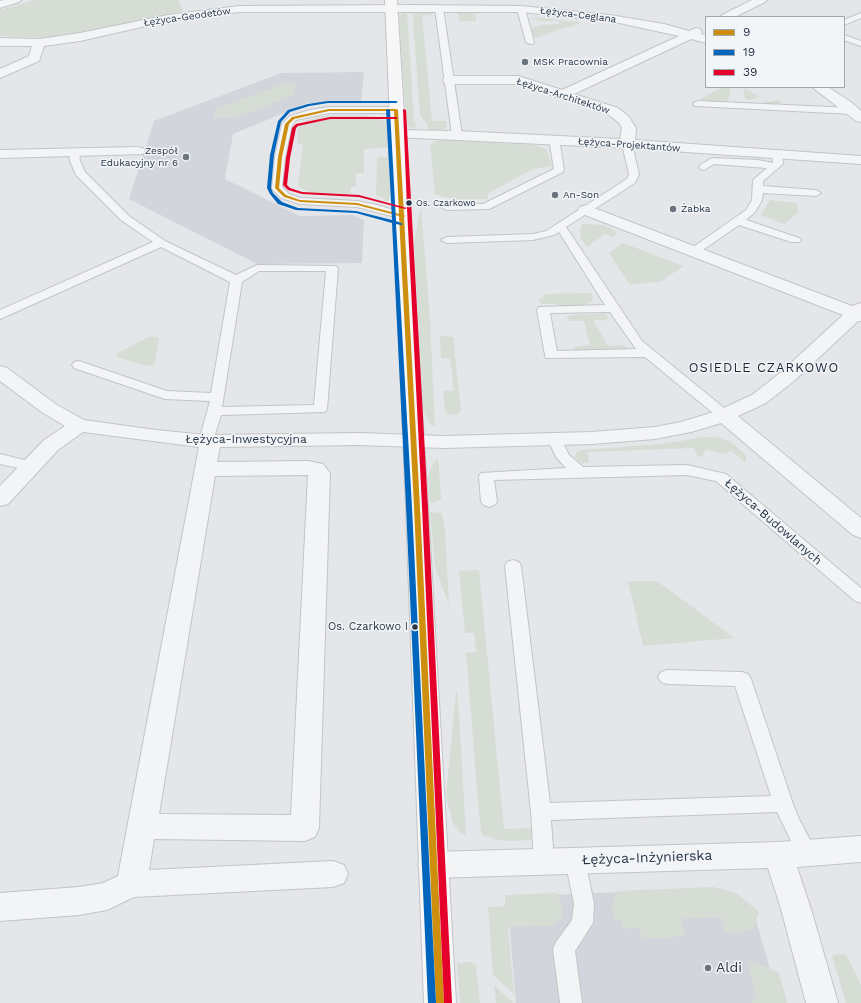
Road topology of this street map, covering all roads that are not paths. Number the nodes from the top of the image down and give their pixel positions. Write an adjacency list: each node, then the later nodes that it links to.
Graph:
1 (15, 0): 5 (street)
2 (761, 0): 8 (street)
3 (392, 4): 4 (street, Łężyca-Ceglana); 16 (street, Łężyca-Geodetów); 23 (main road)
4 (438, 4): 6 (street, Łężyca-Ceglana); 19 (lane)
5 (0, 5)
6 (521, 9): 11 (street, Łężyca-Ceglana); 15 (lane)
7 (861, 15): 9 (lane)
8 (728, 16)
9 (845, 23)
10 (705, 27): 11 (street)
11 (691, 34): 13 (street, Łężyca-Ceglana); 21 (street)
12 (845, 37): 17 (lane)
13 (705, 39)
14 (0, 42): 16 (street, Łężyca-Geodetów)
15 (530, 42)
16 (39, 43): 18 (street)
17 (861, 44)
18 (0, 74)
19 (449, 80): 21 (street, Łężyca-Architektów); 26 (lane)
20 (820, 88): 24 (street)
21 (563, 94): 28 (street, Łężyca-Architektów)
22 (698, 104): 24 (lane)
23 (396, 110): 25 (main road); 39 (lane)
24 (857, 115)
25 (398, 134): 26 (street, Łężyca-Projektantów); 39 (main road)
26 (457, 135): 27 (street, Łężyca-Projektantów)
27 (557, 140): 28 (street, Łężyca-Projektantów); 37 (lane)
28 (628, 144): 33 (street, Łężyca-Projektantów); 38 (lane)
29 (138, 151): 30 (street)
30 (74, 152): 31 (street); 44 (lane)
31 (0, 154)
32 (861, 160): 33 (street, Łężyca-Projektantów)
33 (776, 161): 34 (lane); 35 (lane)
34 (704, 167)
35 (757, 189): 36 (lane); 40 (lane)
36 (816, 193)
37 (446, 207)
38 (586, 210): 41 (lane); 45 (street)
39 (403, 216): 57 (main road)
40 (739, 221): 43 (lane); 45 (lane)
41 (560, 226): 42 (lane); 47 (lane)
42 (447, 240)
43 (795, 240)
44 (161, 243): 46 (lane); 49 (lane)
45 (693, 252): 48 (street)
46 (236, 280): 53 (lane); 53 (lane)
47 (613, 308): 50 (lane); 50 (lane)
48 (859, 312): 54 (street)
49 (0, 315)
50 (647, 353): 54 (lane)
51 (79, 365): 53 (lane)
52 (0, 372): 55 (street, Łężyca-Inwestycyjna)
53 (216, 404): 58 (lane)
54 (724, 416): 56 (street); 65 (street)
55 (79, 425): 58 (street, Łężyca-Inwestycyjna); 60 (street)
56 (554, 438): 57 (street); 62 (lane)
57 (414, 440): 58 (street, Łężyca-Inwestycyjna); 76 (main road)
58 (209, 441): 61 (street)
59 (0, 459): 60 (lane)
60 (32, 466): 63 (street)
61 (205, 469): 71 (street); 71 (street)
62 (579, 472): 64 (lane, Łężyca-Budowlanych); 67 (lane, Łężyca-Budowlanych)
63 (0, 499)
64 (489, 502)
65 (861, 530)
66 (513, 566): 70 (lane)
67 (861, 597)
68 (667, 677): 69 (lane)
69 (783, 804): 70 (lane); 73 (lane)
70 (541, 812): 75 (lane)
71 (142, 826): 78 (street)
72 (861, 849): 73 (street, Łężyca-Inżynierska)
73 (792, 854): 74 (street, Łężyca-Inżynierska); 82 (street)
74 (575, 860): 75 (street, Łężyca-Inżynierska); 81 (lane)
75 (544, 862): 76 (street, Łężyca-Inżynierska)
76 (433, 866): 80 (main road)
77 (333, 874): 78 (street)
78 (131, 884): 79 (street)
79 (0, 907)
80 (440, 1003)
81 (571, 1003)
82 (822, 1003)

